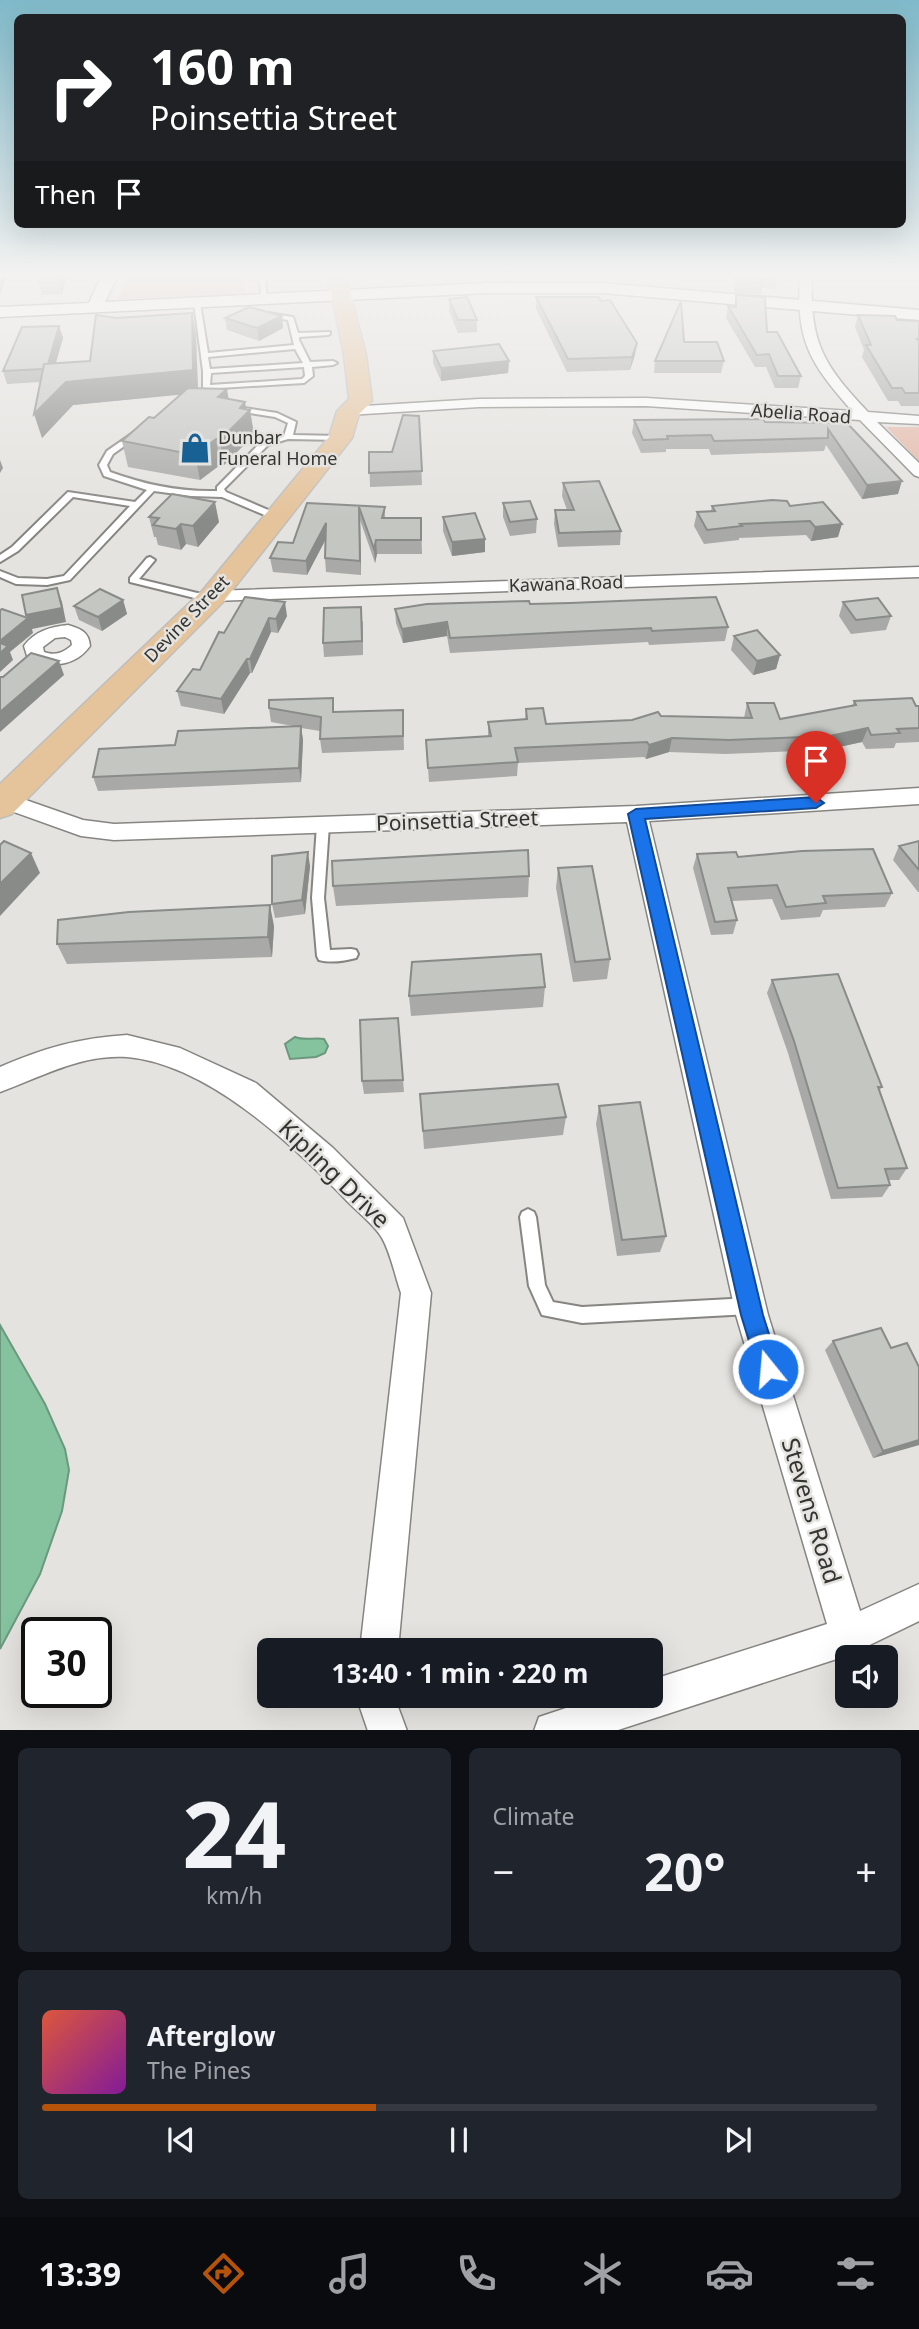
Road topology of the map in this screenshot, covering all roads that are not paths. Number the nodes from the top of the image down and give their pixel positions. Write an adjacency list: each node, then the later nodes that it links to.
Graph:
1 (205, 358): 9 (lane)
2 (305, 358): 8 (lane)
3 (332, 358): 7 (main road, Devine Street)
4 (354, 358): 6 (main road, Devine Street)
5 (821, 358): 12 (street)
6 (356, 362): 7 (main road); 10 (main road, Devine Street)
7 (333, 363): 8 (lane); 10 (main road, Devine Street)
8 (309, 364): 9 (lane); 9 (lane)
9 (207, 370)
10 (340, 397): 12 (street, Abelia Road); 16 (main road, Devine Street)
11 (220, 407): 15 (lane)
12 (867, 418): 13 (street, Abelia Road); 17 (street)
13 (919, 421)
14 (144, 429): 18 (lane)
15 (288, 438): 16 (lane); 19 (lane)
16 (340, 438): 21 (main road, Devine Street)
17 (919, 472)
18 (152, 489): 19 (lane); 20 (lane)
19 (223, 494): 21 (lane)
20 (137, 505): 22 (lane); 25 (lane)
21 (277, 517): 26 (main road, Devine Street)
22 (0, 559)
23 (150, 560): 26 (lane)
24 (919, 572): 26 (street, Kawana Road)
25 (0, 574)
26 (212, 598): 30 (main road, Devine Street)
27 (35, 656): 28 (street)
28 (18, 670)
29 (919, 796): 31 (street, Poinsettia Street)
30 (2, 801): 32 (street, Poinsettia Street)
31 (636, 814): 32 (street, Poinsettia Street); 36 (street, Stevens Road)
32 (323, 825): 33 (lane)
33 (351, 954)
34 (0, 1080): 39 (street, Kipling Drive)
35 (528, 1217): 36 (lane)
36 (750, 1306): 38 (street, Stevens Road)
37 (919, 1602): 38 (street)
38 (849, 1636): 42 (street)
39 (380, 1638)
40 (379, 1708): 41 (street)
41 (388, 1730)
42 (556, 1730)

